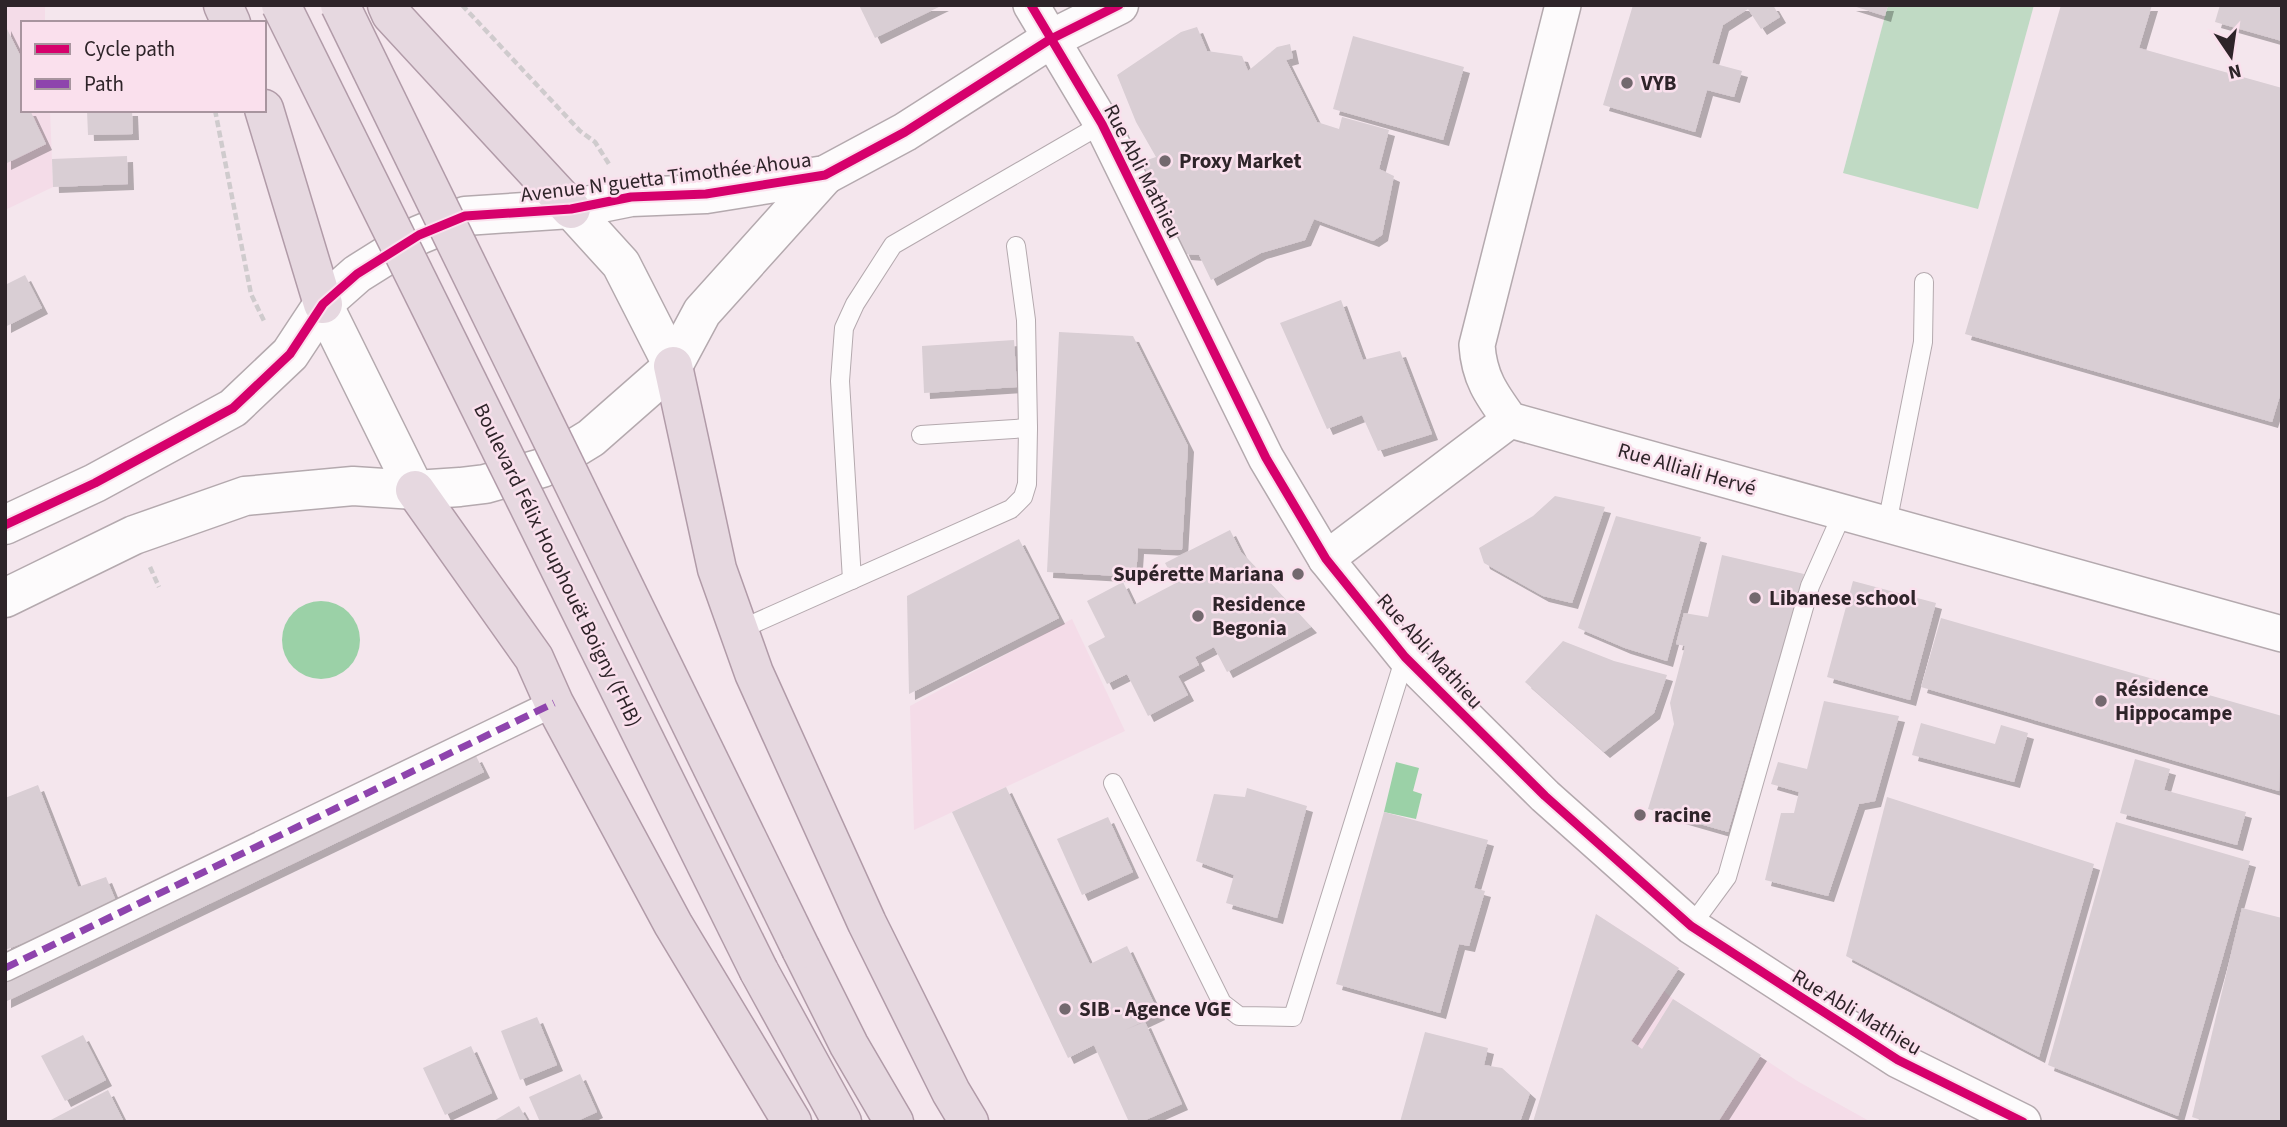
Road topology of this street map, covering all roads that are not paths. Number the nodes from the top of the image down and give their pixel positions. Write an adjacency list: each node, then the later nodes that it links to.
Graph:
1 (223, 5): 8 (highway)
2 (281, 5): 36 (highway, Boulevard Félix Houphouët Boigny (FHB), bridge)
3 (340, 5): 37 (highway, bridge)
4 (387, 5): 13 (highway)
5 (1031, 5): 9 (street, Rue Abli Mathieu)
6 (1119, 5): 9 (street, Avenue N'guetta Timothée Ahoua)
7 (1563, 5): 18 (street)
8 (230, 21)
9 (1049, 40): 11 (street, Rue Abli Mathieu); 12 (street, Avenue N'guetta Timothée Ahoua)
10 (265, 112): 16 (highway)
11 (1102, 124): 25 (street, Rue Abli Mathieu); 26 (lane)
12 (825, 175): 13 (street, Avenue N'guetta Timothée Ahoua); 17 (street, Avenue N'guetta Timothée Ahoua)
13 (570, 209): 16 (street, Avenue N'guetta Timothée Ahoua); 17 (street)
14 (1016, 246): 19 (lane)
15 (1924, 282): 23 (lane)
16 (323, 304): 21 (street); 24 (street, Avenue N'guetta Timothée Ahoua)
17 (673, 366): 21 (street, Avenue N'guetta Timothée Ahoua); 28 (highway)
18 (1510, 420): 22 (street, Rue Alliali Hervé); 25 (street)
19 (1028, 428): 20 (lane); 26 (lane)
20 (921, 435)
21 (415, 490): 27 (street, Avenue N'guetta Timothée Ahoua); 31 (highway)
22 (1843, 512): 23 (street, Rue Alliali Hervé); 33 (lane)
23 (1887, 524): 29 (street, Rue Alliali Hervé)
24 (5, 525)
25 (1326, 559): 30 (street, Rue Abli Mathieu)
26 (852, 580): 28 (lane)
27 (5, 598)
28 (737, 631): 38 (highway)
29 (2282, 634)
30 (1405, 657): 32 (lane); 33 (street, Rue Abli Mathieu)
31 (554, 703): 34 (street); 35 (highway)
32 (1113, 783)
33 (1691, 926): 39 (street, Rue Abli Mathieu)
34 (5, 968)
35 (792, 1122)
36 (842, 1122)
37 (894, 1122)
38 (970, 1122)
39 (2023, 1122)

